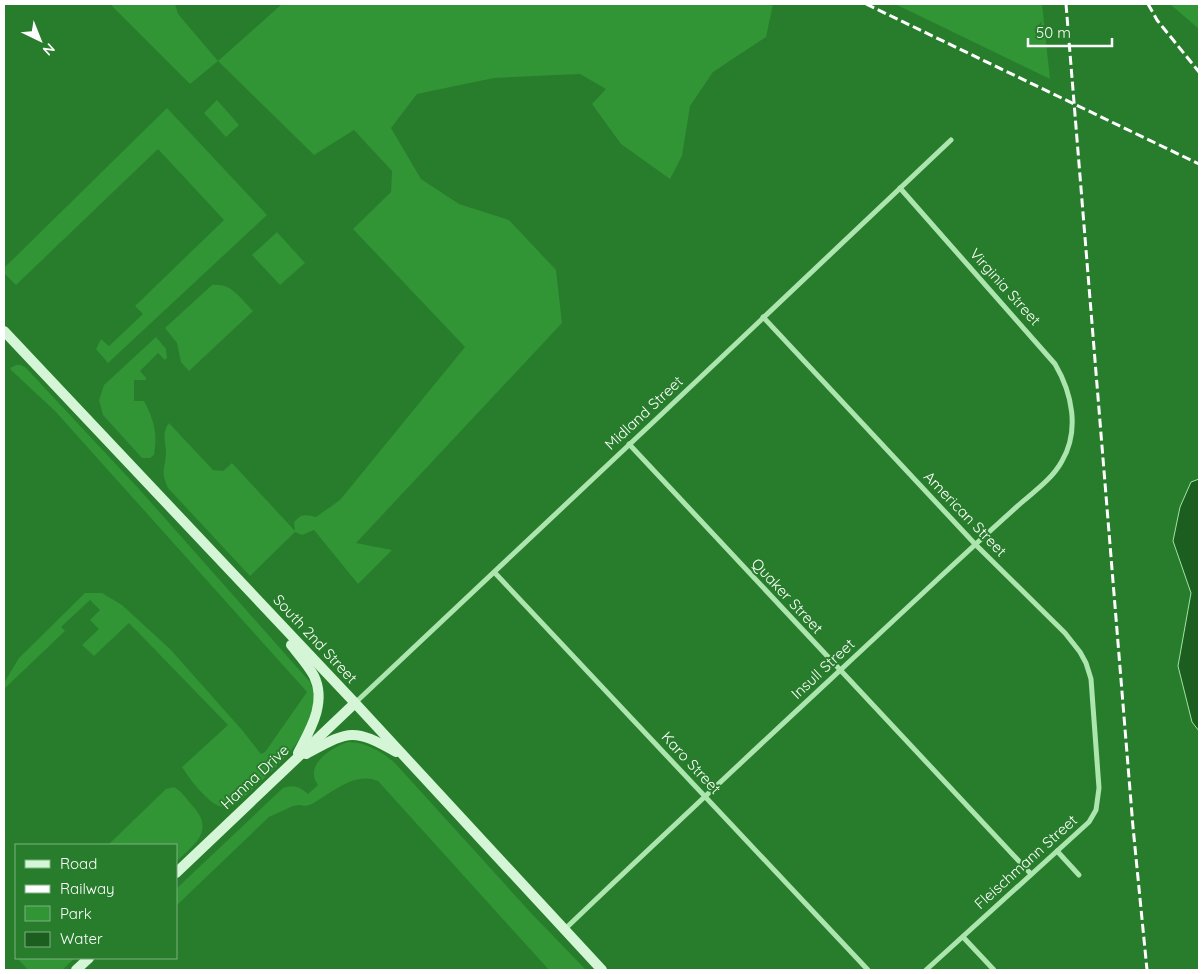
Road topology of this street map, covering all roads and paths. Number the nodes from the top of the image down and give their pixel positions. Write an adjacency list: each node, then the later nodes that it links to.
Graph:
1 (951, 140): 2 (street, Midland Street)
2 (900, 188): 3 (street, Midland Street); 5 (street, Virginia Street)
3 (764, 317): 6 (street, Midland Street); 7 (street, American Street)
4 (4, 331): 9 (main road, South 2nd Street)
5 (1071, 414): 7 (street, Insull Street)
6 (629, 444): 8 (street, Midland Street); 10 (street, Quaker Street)
7 (975, 544): 10 (street, Insull Street); 12 (street, American Street)
8 (495, 573): 11 (street, Midland Street); 15 (street, Karo Street)
9 (268, 611): 11 (main road, South 2nd Street); 14 (main road)
10 (840, 670): 15 (street, Insull Street); 18 (street, Quaker Street)
11 (355, 704): 13 (main road, South 2nd Street); 14 (main road, Hanna Drive)
12 (1096, 752): 16 (street, Fleischmann Street)
13 (405, 757): 14 (main road); 20 (main road, South 2nd Street)
14 (294, 761): 17 (main road, Hanna Drive)
15 (704, 796): 20 (street, Insull Street); 25 (street, Karo Street)
16 (1057, 851): 18 (street, Fleischmann Street); 19 (street)
17 (178, 871)
18 (1031, 874): 21 (street, Fleischmann Street)
19 (1078, 875)
20 (564, 930): 24 (main road, South 2nd Street)
21 (963, 937): 26 (street, Fleischmann Street); 27 (street)
22 (87, 959): 23 (main road)
23 (76, 970)
24 (602, 970)
25 (868, 970)
26 (926, 970)
27 (994, 970)

